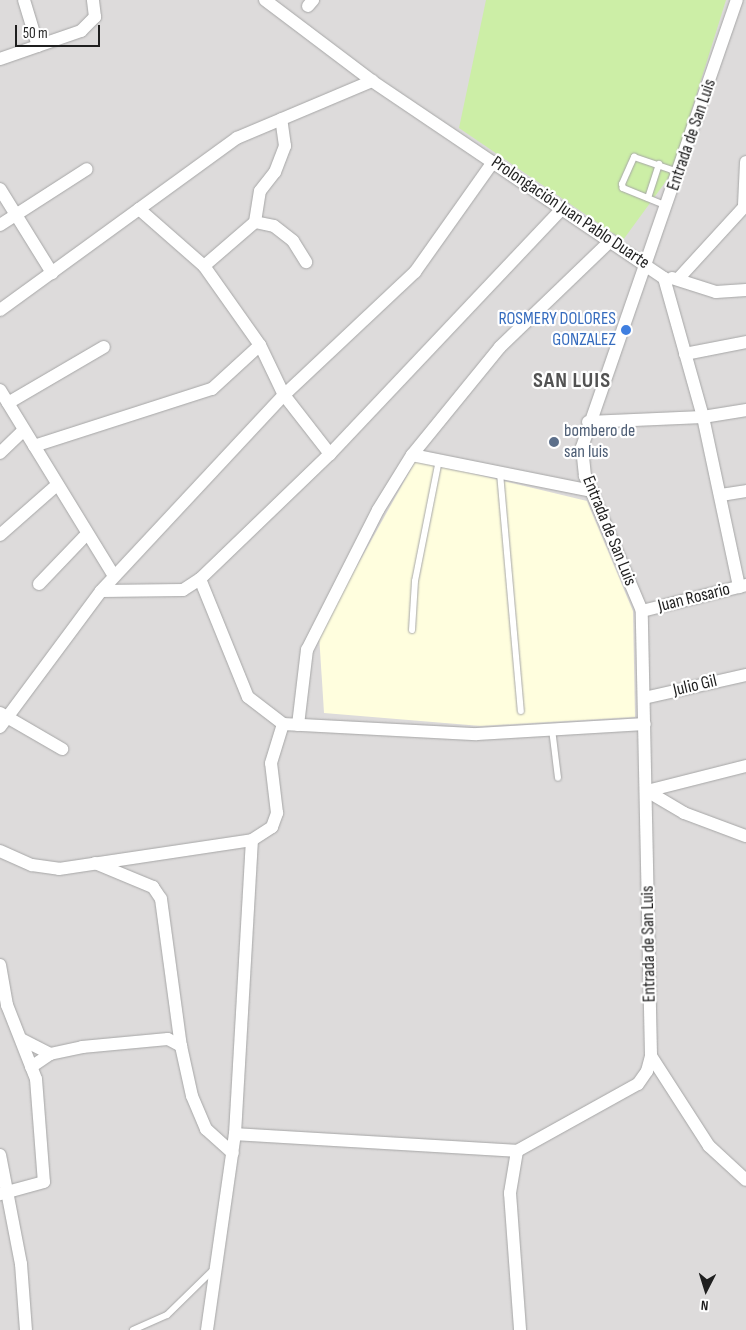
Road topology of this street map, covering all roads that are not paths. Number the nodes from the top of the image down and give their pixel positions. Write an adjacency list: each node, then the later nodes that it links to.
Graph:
1 (24, 0): 6 (street)
2 (93, 0): 6 (street)
3 (265, 0): 8 (street, Prolongación Juan Pablo Duarte)
4 (737, 0): 5 (street); 14 (street, Entrada de San Luis)
5 (746, 2)
6 (38, 46): 7 (street)
7 (0, 59)
8 (372, 81): 9 (street); 10 (street, Prolongación Juan Pablo Duarte)
9 (282, 119): 20 (street); 22 (street)
10 (494, 162): 19 (street, Prolongación Juan Pablo Duarte); 38 (street)
11 (746, 162): 17 (street)
12 (660, 164): 14 (lane); 16 (lane); 16 (lane)
13 (87, 169): 21 (street)
14 (679, 172): 18 (street, Entrada de San Luis)
15 (0, 189): 21 (street)
16 (648, 198): 18 (lane)
17 (745, 205): 30 (street)
18 (667, 206): 26 (street, Entrada de San Luis)
19 (564, 208): 24 (street, Prolongación Juan Pablo Duarte); 46 (street)
20 (139, 209): 27 (street); 28 (street)
21 (15, 214): 23 (street); 28 (street)
22 (255, 222): 25 (street); 27 (street)
23 (0, 225)
24 (611, 240): 26 (street, Prolongación Juan Pablo Duarte); 47 (street)
25 (306, 262)
26 (648, 264): 29 (street, Prolongación Juan Pablo Duarte); 42 (street, Entrada de San Luis)
27 (204, 266): 34 (street)
28 (52, 274): 32 (street)
29 (664, 278): 30 (street); 36 (street, Prolongación Juan Pablo Duarte)
30 (679, 278): 31 (street)
31 (746, 290)
32 (0, 310)
33 (746, 342): 36 (street)
34 (260, 345): 38 (street); 44 (street)
35 (104, 347): 39 (street)
36 (685, 354): 41 (street, Prolongación Juan Pablo Duarte)
37 (0, 390): 39 (street)
38 (284, 395): 46 (street); 56 (street)
39 (8, 403): 43 (street)
40 (746, 410): 41 (street)
41 (703, 417): 42 (street); 53 (street, Prolongación Juan Pablo Duarte)
42 (588, 422): 51 (street, Entrada de San Luis)
43 (24, 430): 44 (street); 45 (street)
44 (34, 446): 50 (street)
45 (0, 453)
46 (330, 454): 57 (street)
47 (412, 455): 48 (street); 69 (street)
48 (439, 460): 49 (street); 62 (lane)
49 (500, 472): 51 (street); 65 (lane)
50 (58, 485): 54 (street); 55 (street)
51 (592, 491): 61 (street, Entrada de San Luis)
52 (746, 491): 53 (street)
53 (721, 495): 59 (street, Prolongación Juan Pablo Duarte)
54 (87, 534): 56 (street); 58 (street)
55 (0, 535)
56 (114, 576): 60 (street)
57 (200, 579): 60 (street); 67 (street)
58 (39, 584)
59 (742, 586): 61 (street, Juan Rosario)
60 (102, 590): 66 (street)
61 (642, 611): 64 (street, Entrada de San Luis)
62 (412, 630)
63 (746, 675): 64 (street, Julio Gil)
64 (644, 698): 68 (street, Entrada de San Luis)
65 (521, 711)
66 (4, 715): 70 (street); 72 (street)
67 (283, 724): 69 (street); 77 (street)
68 (645, 724): 71 (street); 75 (street, Entrada de San Luis)
69 (298, 725): 71 (street)
70 (0, 728)
71 (552, 729): 74 (lane)
72 (62, 749)
73 (746, 766): 75 (street)
74 (558, 778)
75 (647, 791): 76 (street); 84 (street, Entrada de San Luis)
76 (746, 836)
77 (252, 840): 79 (street); 86 (street)
78 (0, 851): 79 (street)
79 (95, 863): 82 (street)
80 (0, 965): 81 (street)
81 (21, 1038): 83 (street); 85 (street)
82 (181, 1046): 83 (street); 88 (street)
83 (50, 1054): 85 (street)
84 (651, 1056): 87 (street); 90 (street)
85 (31, 1067): 91 (street)
86 (235, 1134): 87 (street); 88 (street)
87 (517, 1151): 96 (street)
88 (233, 1153): 92 (street)
89 (0, 1155): 91 (street)
90 (746, 1180)
91 (4, 1193): 93 (street)
92 (215, 1268): 94 (lane); 95 (street)
93 (26, 1330)
94 (133, 1330)
95 (207, 1330)
96 (520, 1330)

